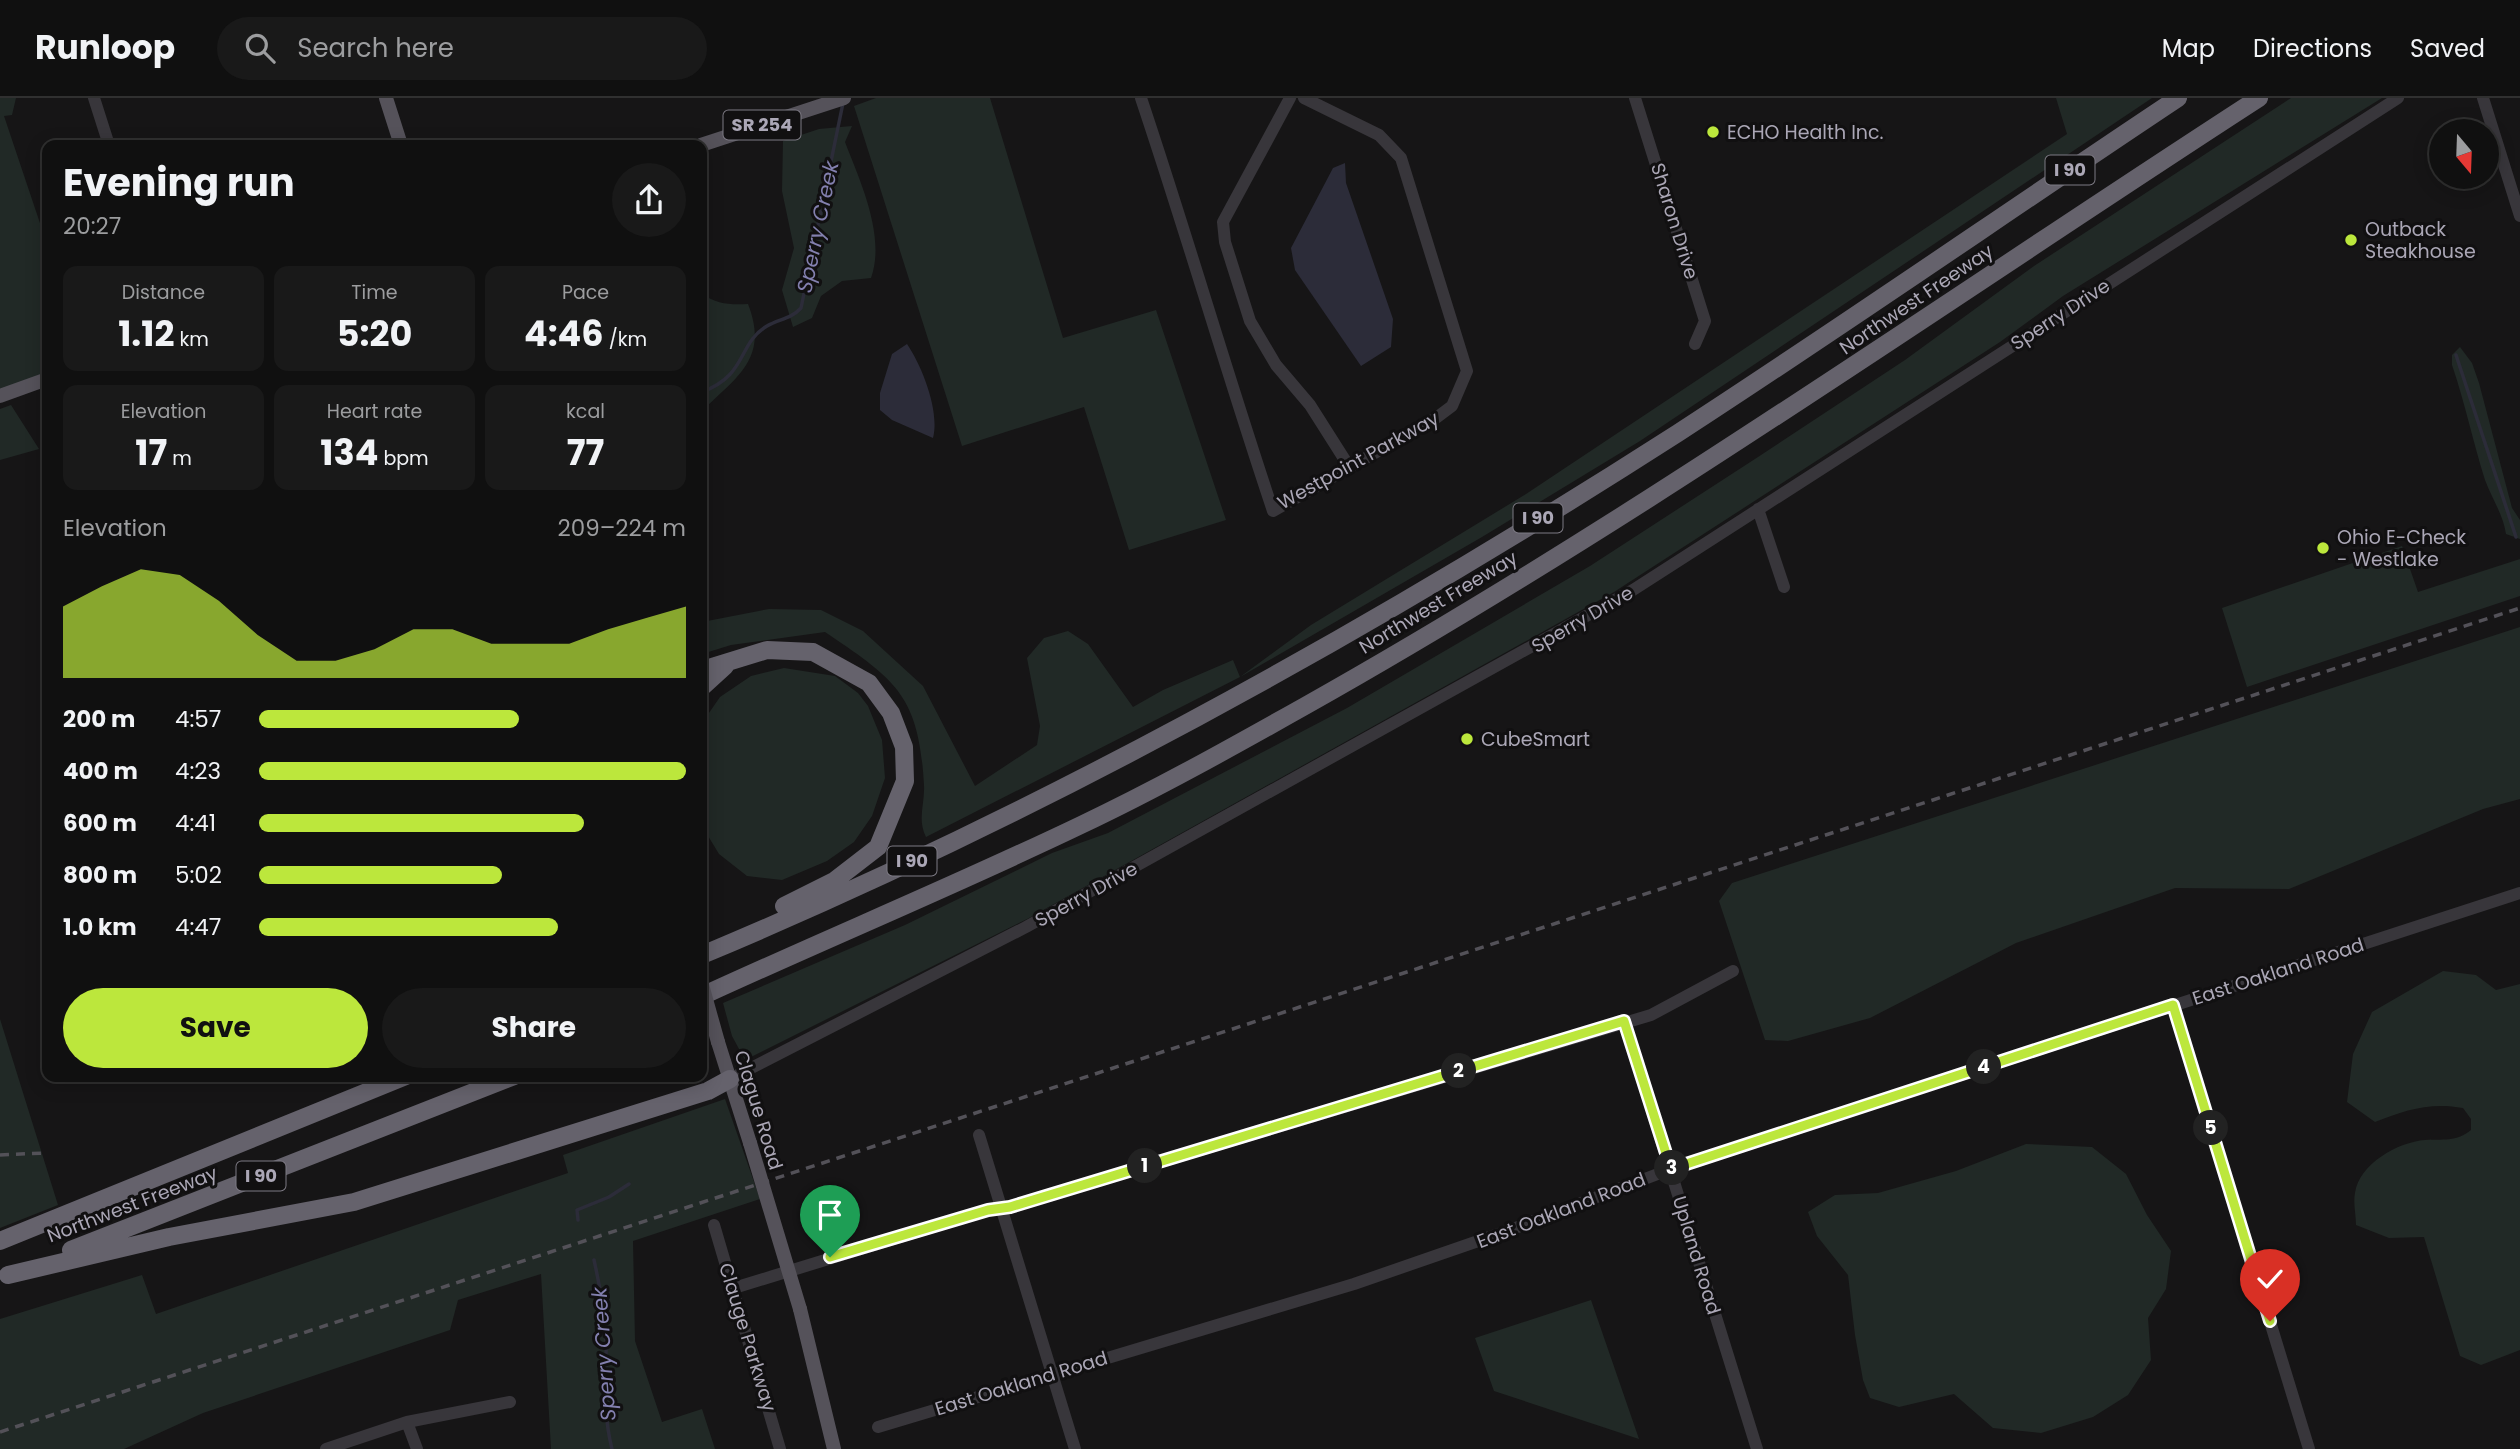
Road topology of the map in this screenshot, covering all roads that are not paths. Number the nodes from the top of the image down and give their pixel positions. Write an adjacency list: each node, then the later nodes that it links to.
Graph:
1 (94, 98): 12 (street)
2 (386, 98): 13 (main road)
3 (844, 98): 14 (main road, SR 254)
4 (1141, 98): 19 (street, Westpoint Parkway)
5 (1290, 98): 19 (street)
6 (1304, 98): 19 (street, Westpoint Parkway)
7 (1636, 98): 16 (street, Sharon Drive)
8 (2178, 98): 26 (highway, Northwest Freeway / I 90)
9 (2259, 98): 29 (highway, Northwest Freeway / I 90)
10 (2398, 98): 20 (street, Sperry Drive)
11 (2483, 98): 15 (street)
12 (107, 140)
13 (399, 140)
14 (707, 143)
15 (2520, 216)
16 (1695, 344)
17 (42, 381): 18 (main road)
18 (0, 396)
19 (1350, 468)
20 (1758, 509): 21 (street); 33 (street, Sperry Drive)
21 (1784, 587)
22 (738, 656): 23 (highway); 24 (highway); 26 (highway)
23 (707, 668)
24 (707, 683)
25 (2520, 893): 31 (street, East Oakland Road)
26 (723, 946): 27 (highway, Northwest Freeway / I 90)
27 (707, 953)
28 (1733, 971): 32 (street)
29 (707, 994)
30 (707, 1003): 33 (main road, Clague Road, bridge)
31 (2173, 1005): 37 (street, East Oakland Road); 53 (street)
32 (1624, 1021): 37 (street, Upland Road); 38 (street)
33 (730, 1079): 41 (highway); 50 (main road, Clague Road, bridge)
34 (391, 1082): 40 (highway, Northwest Freeway / I 90)
35 (499, 1082): 41 (highway, Northwest Freeway / I 90)
36 (979, 1135): 38 (street)
37 (1671, 1169): 43 (street, East Oakland Road); 52 (street, Upland Road)
38 (1000, 1208): 42 (street); 43 (street)
39 (713, 1225): 42 (street, Clauge Parkway)
40 (0, 1241)
41 (4, 1277)
42 (734, 1288): 49 (street, Clauge Parkway)
43 (1053, 1373): 46 (street, East Oakland Road); 51 (street)
44 (510, 1402): 45 (street)
45 (407, 1422): 47 (street); 48 (street)
46 (878, 1427)
47 (326, 1449)
48 (416, 1449)
49 (780, 1449)
50 (834, 1449)
51 (1075, 1449)
52 (1757, 1449)
53 (2309, 1449)

